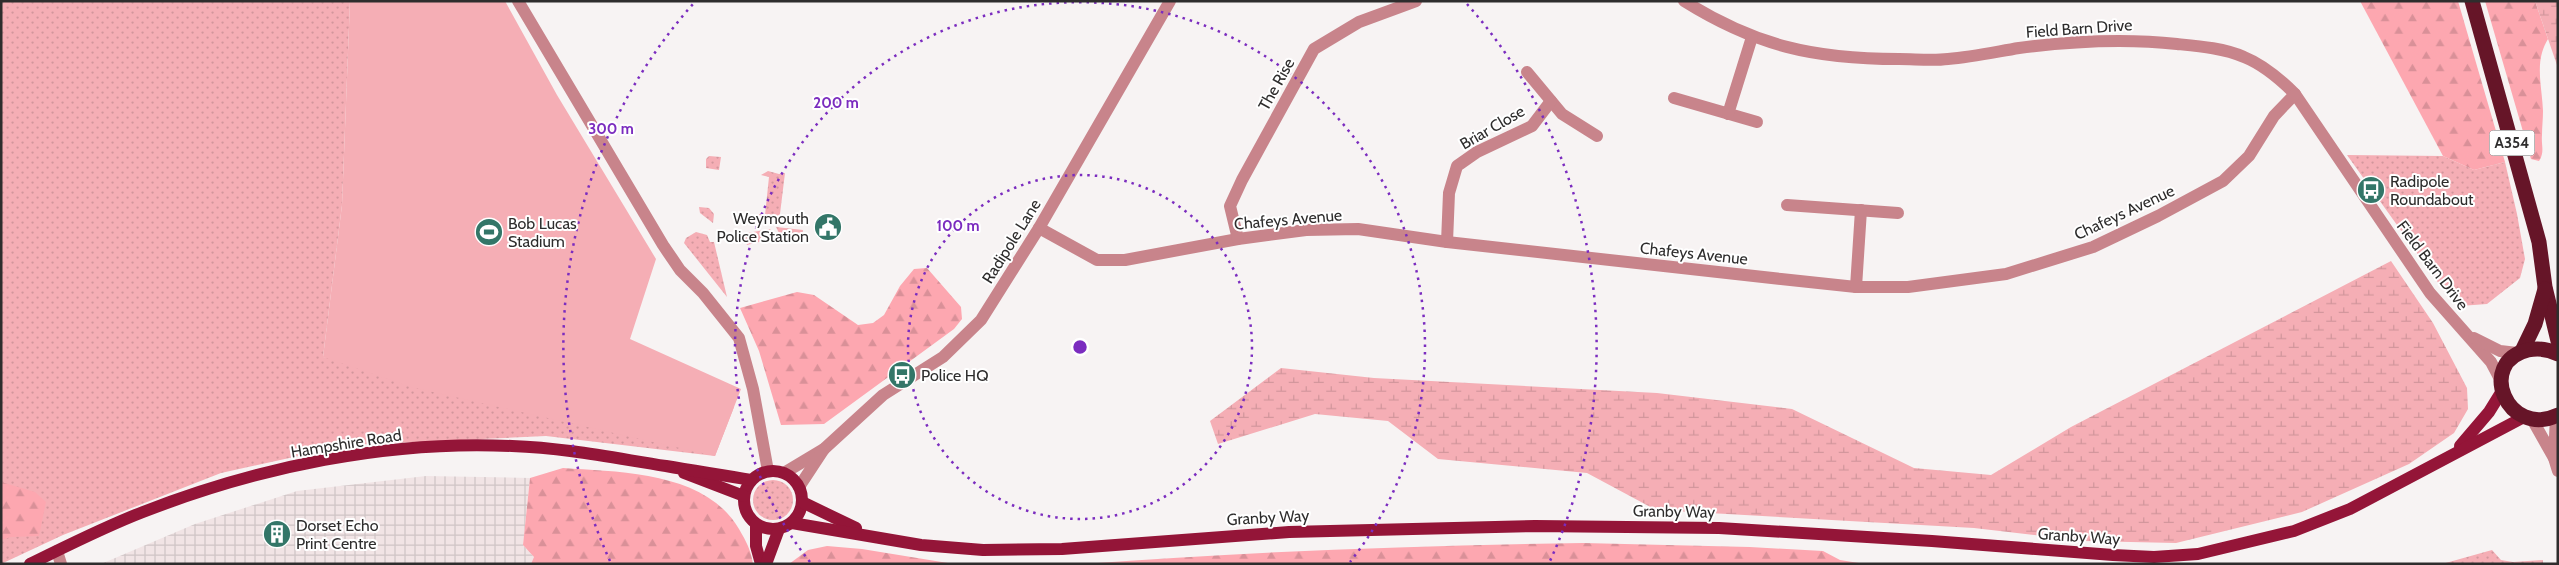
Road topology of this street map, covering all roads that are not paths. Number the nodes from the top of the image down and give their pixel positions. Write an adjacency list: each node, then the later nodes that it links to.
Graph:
1 (518, 1): 33 (street)
2 (1170, 1): 17 (street, Radipole Lane)
3 (1416, 1): 18 (street, The Rise)
4 (1684, 1): 6 (street, Field Barn Drive)
5 (2472, 1): 21 (highway, A354)
6 (1752, 37): 8 (street, Field Barn Drive); 11 (street)
7 (1527, 72): 10 (street)
8 (2295, 94): 20 (street, Chafeys Avenue); 22 (street, Field Barn Drive)
9 (1674, 98): 11 (street)
10 (1551, 102): 13 (street); 19 (street, Briar Close)
11 (1728, 114): 12 (street)
12 (1757, 122)
13 (1597, 136)
14 (1787, 205): 15 (street)
15 (1861, 210): 16 (street); 20 (street)
16 (1898, 213)
17 (1039, 228): 18 (street, Chafeys Avenue); 29 (street, Radipole Lane)
18 (1238, 238): 19 (street, Chafeys Avenue)
19 (1447, 242): 20 (street, Chafeys Avenue)
20 (1856, 287)
21 (2545, 287): 23 (highway, A354); 24 (highway, A354)
22 (2470, 336): 24 (street, Field Barn Drive); 26 (street, Field Barn Drive)
23 (2558, 341)
24 (2520, 352): 25 (highway); 26 (highway, A354)
25 (2558, 354)
26 (2501, 386): 28 (highway); 30 (main road, Granby Way)
27 (2557, 415): 28 (highway); 31 (street)
28 (2528, 418): 30 (main road, Granby Way); 31 (street)
29 (824, 449): 35 (street, Radipole Lane); 37 (street, Radipole Lane)
30 (2455, 452): 43 (main road, Granby Way)
31 (2554, 458): 34 (street)
32 (666, 466): 36 (main road); 38 (main road); 44 (main road, Hampshire Road)
33 (768, 471): 35 (main road); 36 (main road)
34 (2558, 471)
35 (784, 473): 37 (main road)
36 (751, 480): 38 (main road)
37 (799, 487): 39 (main road)
38 (744, 496): 41 (main road)
39 (802, 502): 40 (main road); 43 (main road, Granby Way)
40 (792, 522): 42 (main road); 43 (main road, Granby Way)
41 (756, 524): 42 (main road); 47 (main road)
42 (779, 529): 48 (main road)
43 (872, 535)
44 (57, 551): 45 (main road, Hampshire Road); 46 (street)
45 (30, 564)
46 (61, 564)
47 (761, 564)
48 (766, 564)

